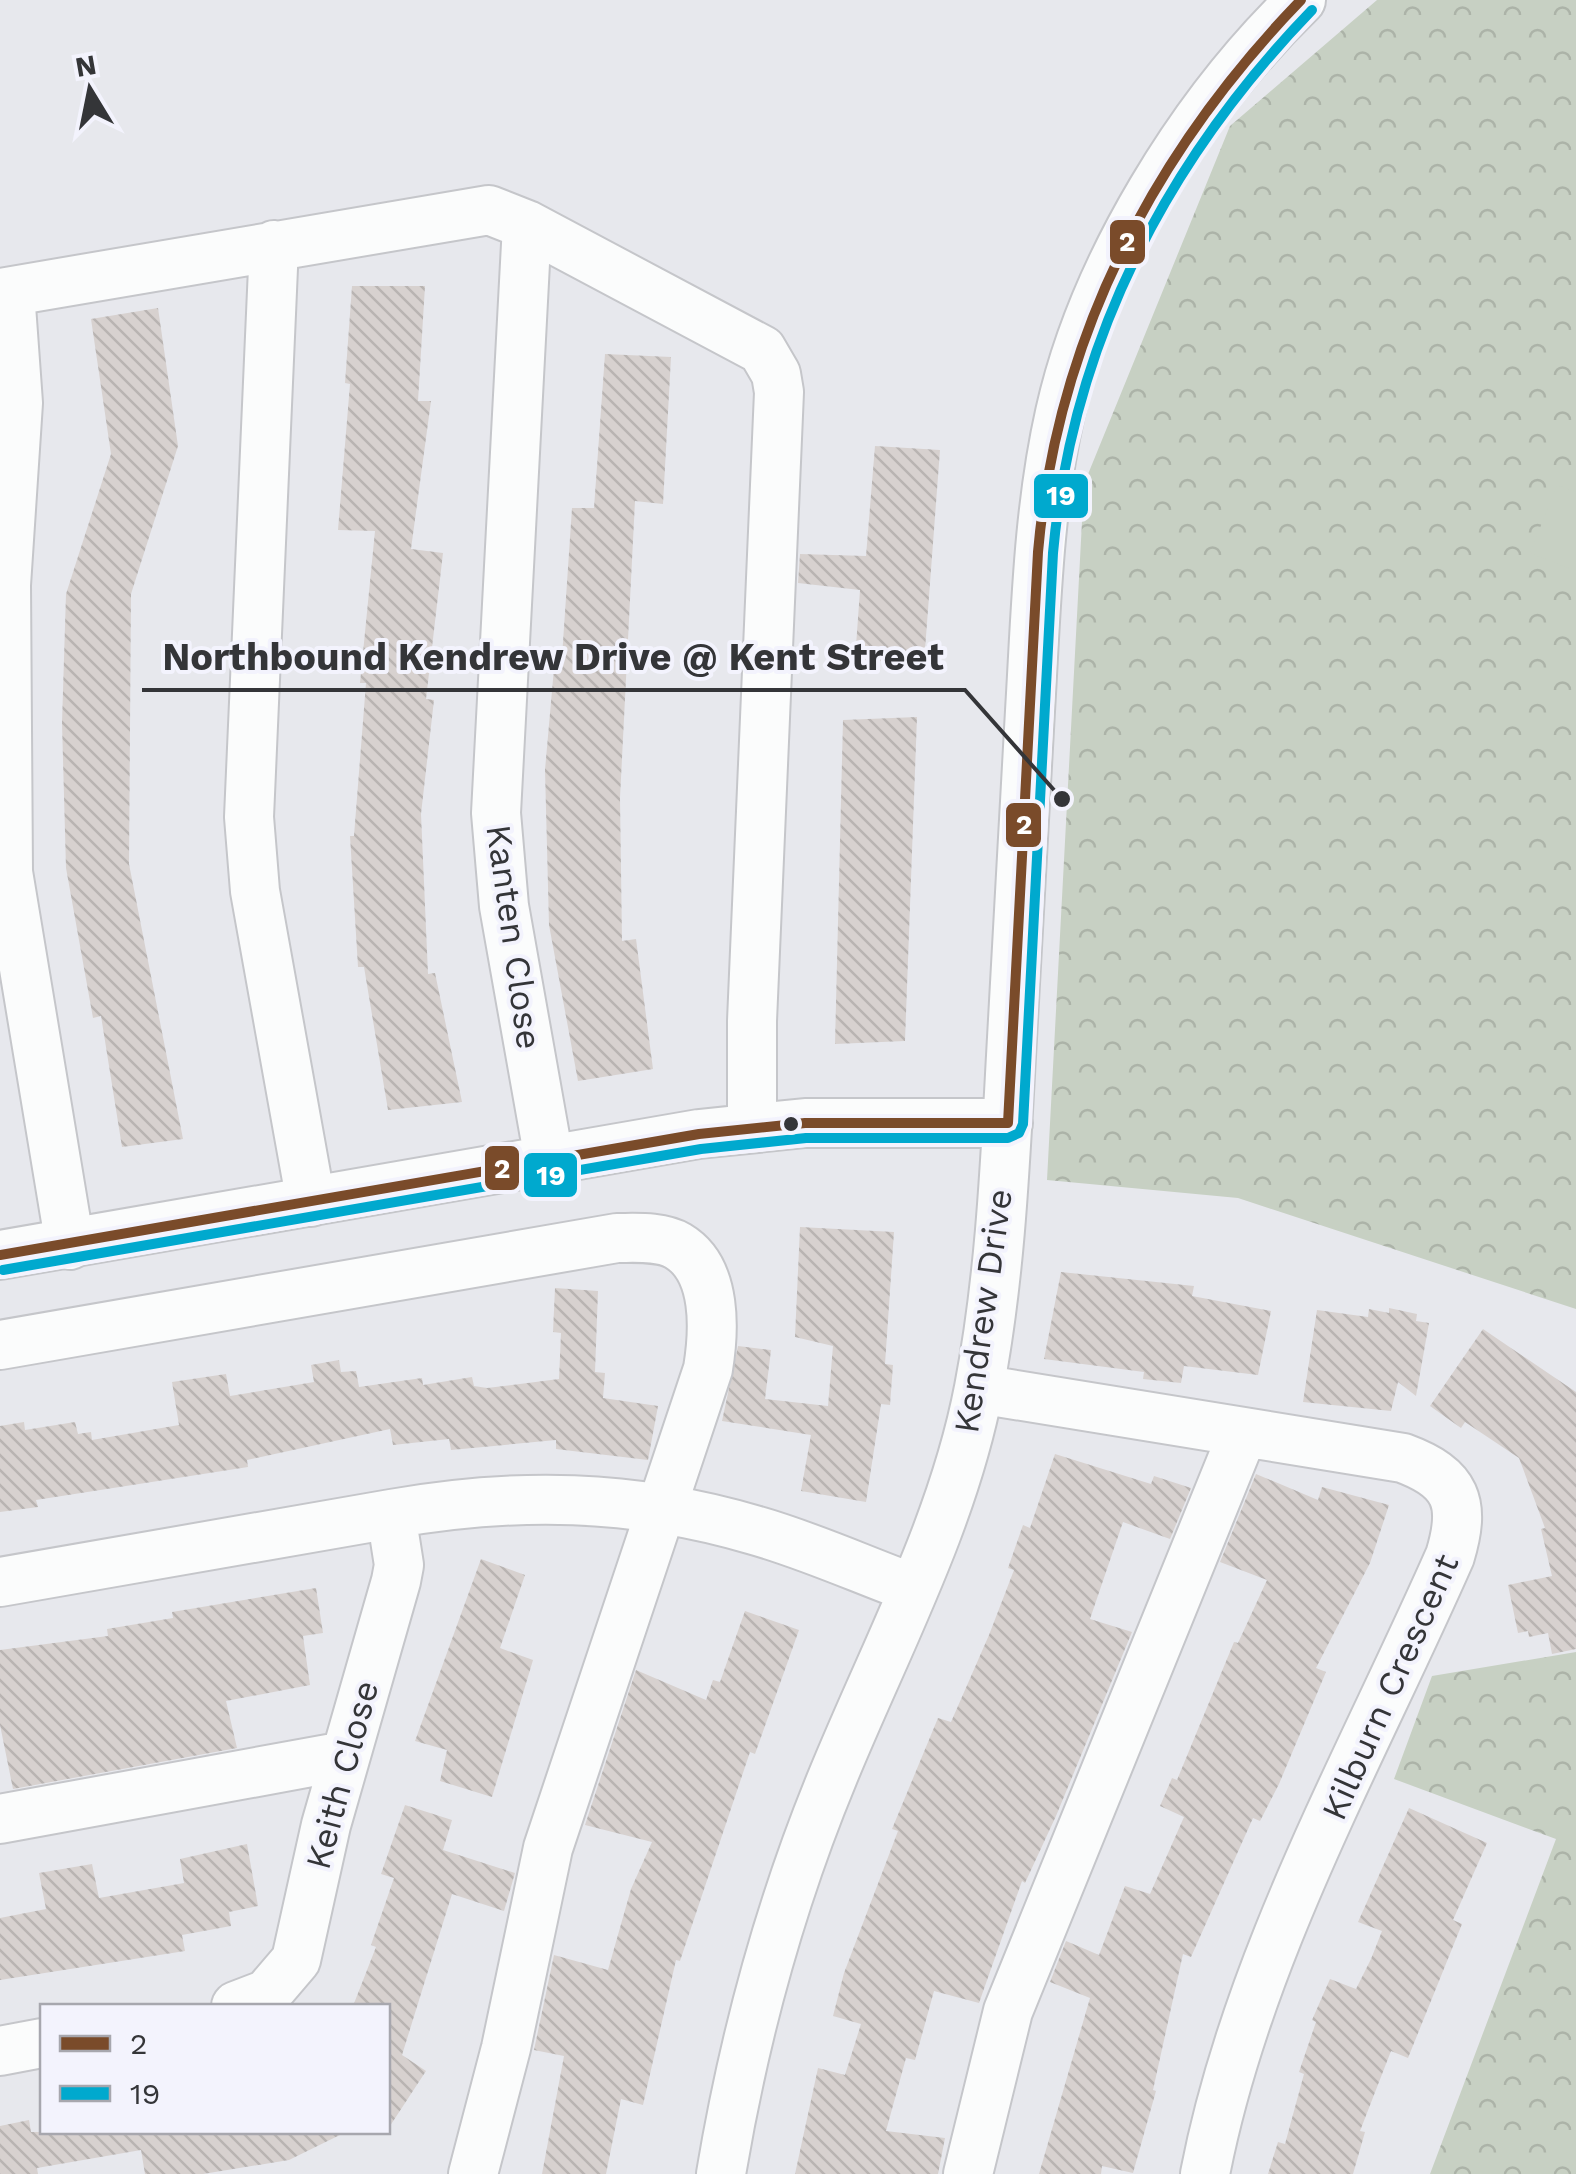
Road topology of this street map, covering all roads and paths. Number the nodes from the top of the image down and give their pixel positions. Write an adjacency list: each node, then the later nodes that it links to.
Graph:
1 (1301, 0): 5 (street, Kendrew Drive)
2 (527, 225): 3 (street); 6 (street); 7 (street, Kanten Close)
3 (274, 245): 4 (street); 8 (street)
4 (5, 293): 9 (street)
5 (1008, 1124): 6 (street); 12 (street, Kendrew Drive)
6 (752, 1128): 7 (street)
7 (548, 1159): 8 (street)
8 (310, 1202): 9 (street)
9 (70, 1245): 10 (street)
10 (0, 1255)
11 (0, 1345): 14 (street)
12 (979, 1389): 13 (street, Kilburn Crescent); 17 (street, Kendrew Drive)
13 (1243, 1433): 25 (street); 26 (street, Kilburn Crescent)
14 (659, 1507): 15 (street); 17 (street); 23 (street)
15 (391, 1514): 16 (street); 18 (street, Keith Close)
16 (0, 1582)
17 (912, 1588): 24 (street, Kendrew Drive)
18 (344, 1756): 19 (street); 20 (street, Keith Close)
19 (0, 1819)
20 (241, 2004)
21 (40, 2043): 22 (street)
22 (0, 2051)
23 (473, 2174)
24 (720, 2174)
25 (968, 2174)
26 (1205, 2174)

